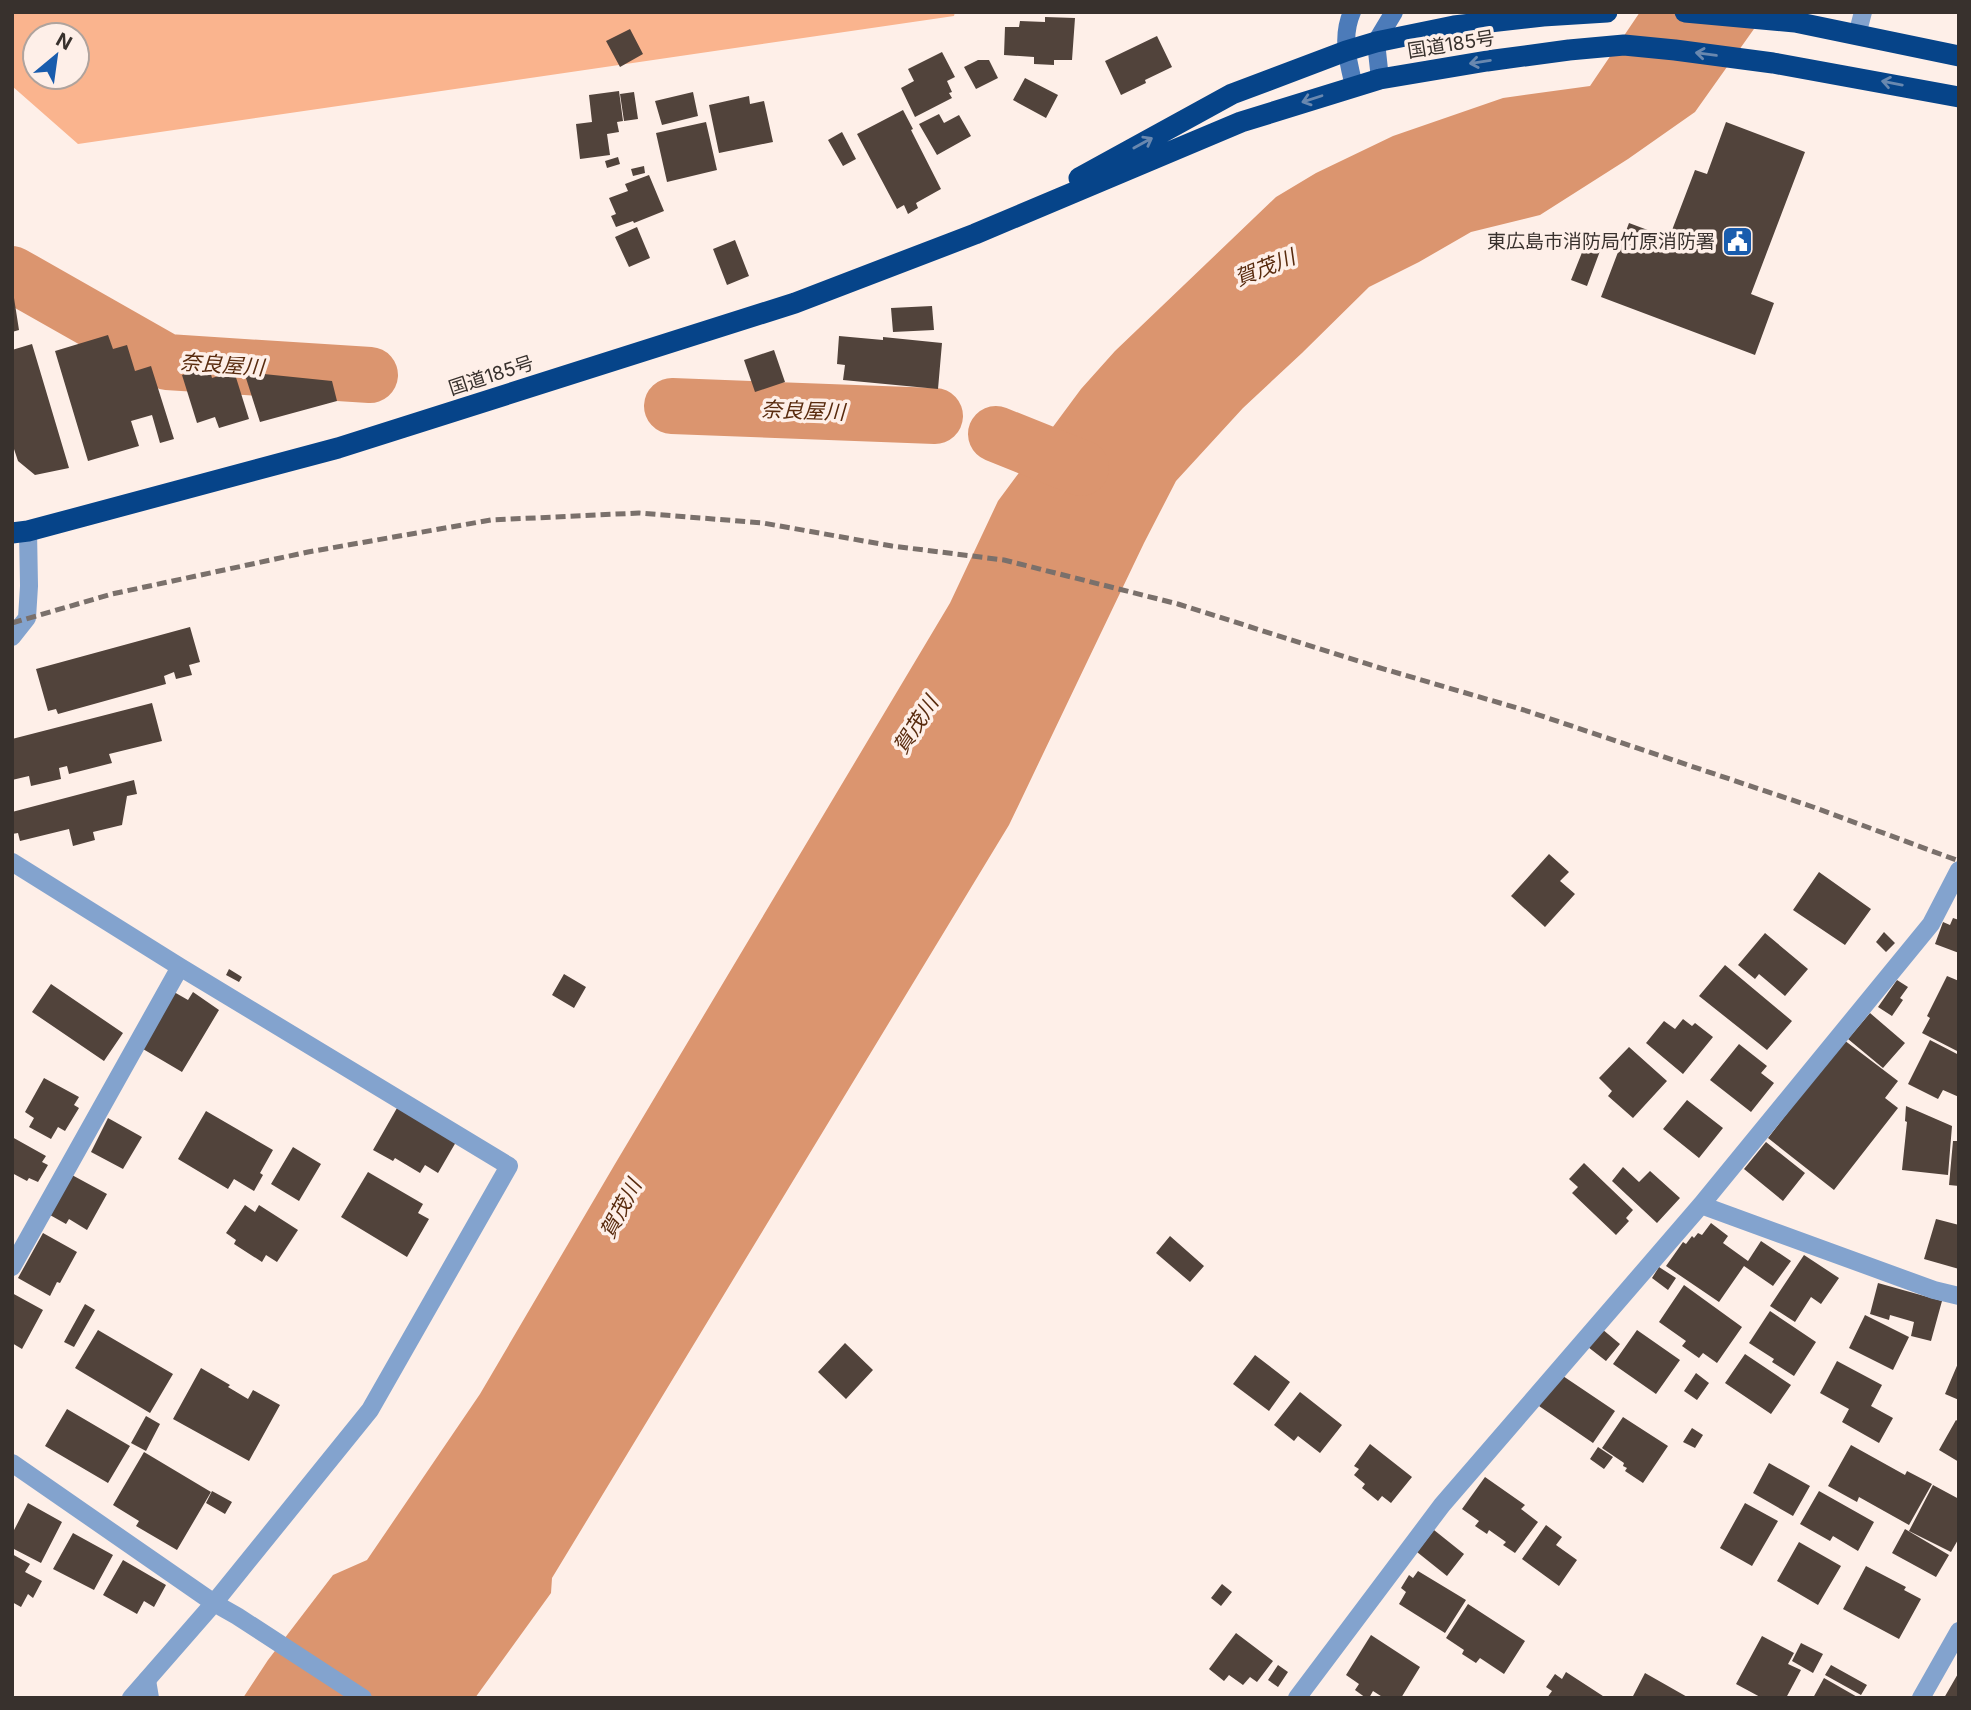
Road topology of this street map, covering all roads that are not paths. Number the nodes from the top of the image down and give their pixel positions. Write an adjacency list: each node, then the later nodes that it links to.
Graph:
1 (1352, 12): 8 (street)
2 (1394, 12): 7 (street)
3 (1607, 12): 7 (highway, 国道185号)
4 (1685, 12): 6 (highway)
5 (1863, 12): 6 (street)
6 (1857, 35): 9 (highway)
7 (1376, 42): 8 (highway, 国道185号); 10 (street)
8 (1346, 51): 11 (street); 13 (highway, 国道185号, one-way to 8)
9 (1959, 56)
10 (1380, 79): 11 (highway, 国道185号); 12 (highway, 国道185号, one-way to 10)
11 (1353, 86): 13 (highway, 国道185号, one-way to 13)
12 (1959, 97)
13 (975, 234): 14 (highway, 国道185号)
14 (20, 532): 15 (street)
15 (12, 636)
16 (12, 862): 18 (street)
17 (1959, 870): 19 (street)
18 (180, 967): 20 (street); 23 (street)
19 (1702, 1205): 21 (street); 28 (street)
20 (12, 1267)
21 (1959, 1296)
22 (12, 1463): 23 (street)
23 (214, 1604): 25 (street); 27 (street)
24 (1959, 1631): 29 (street)
25 (148, 1689): 26 (street)
26 (131, 1698)
27 (363, 1698)
28 (1297, 1698)
29 (1921, 1698)

